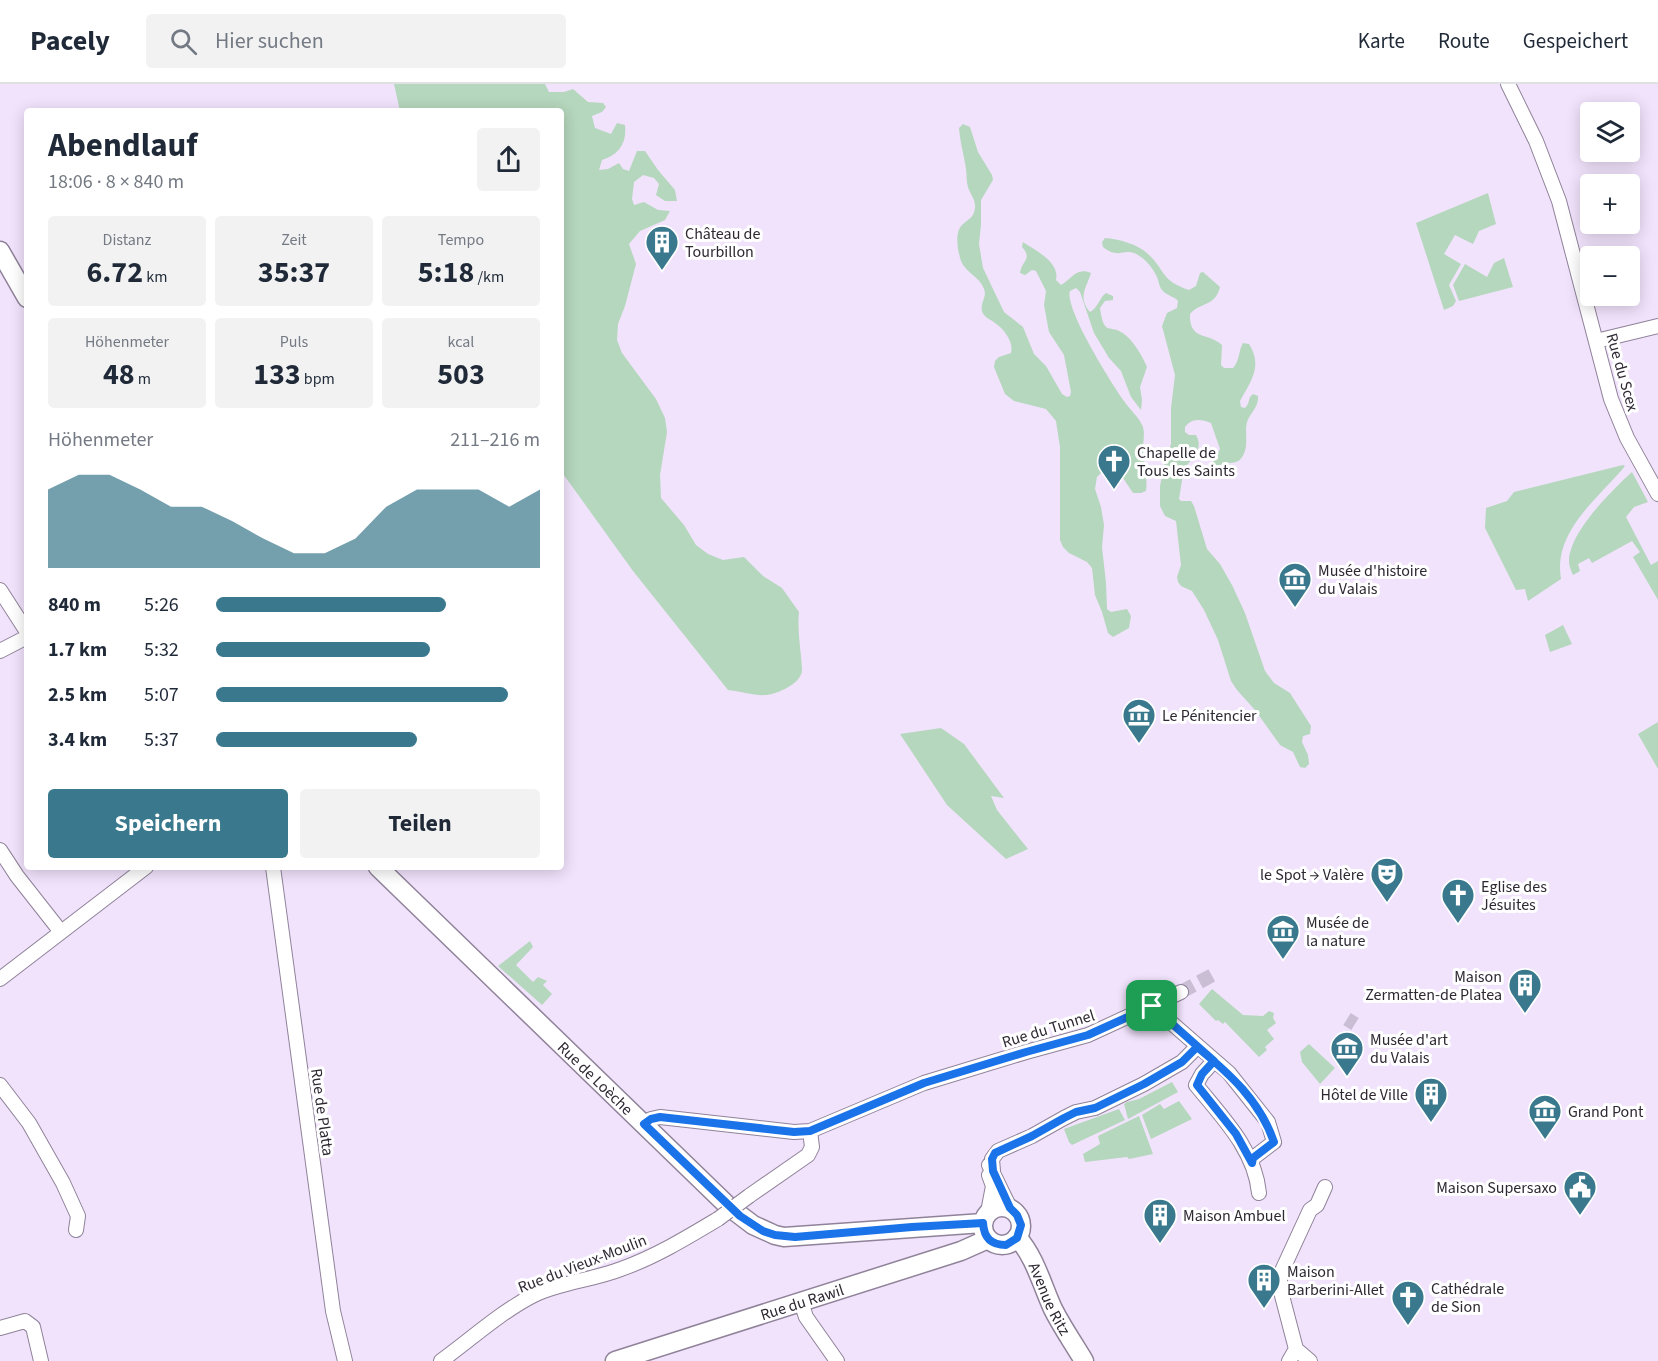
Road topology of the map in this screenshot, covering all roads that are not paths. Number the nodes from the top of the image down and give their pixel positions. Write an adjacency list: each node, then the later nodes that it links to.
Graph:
1 (1508, 84): 5 (street, Rue du Scex)
2 (0, 251): 3 (street)
3 (24, 293)
4 (1658, 326): 5 (street)
5 (1596, 341): 6 (street, Rue du Scex)
6 (1658, 494)
7 (0, 591): 8 (street)
8 (24, 627)
9 (24, 639): 10 (street)
10 (0, 651)
11 (0, 850): 15 (street)
12 (142, 870): 15 (street)
13 (273, 870): 36 (street, Rue de Platta)
14 (381, 870): 22 (street, Rue de Loèche)
15 (60, 932): 16 (street)
16 (0, 979)
17 (1181, 992): 18 (street, Rue du Tunnel)
18 (1152, 1006): 19 (street); 23 (street, Rue du Tunnel)
19 (1197, 1047): 20 (street); 25 (street)
20 (1214, 1061): 24 (street); 24 (street)
21 (0, 1084): 30 (street)
22 (644, 1124): 23 (street, Rue du Tunnel); 29 (street, Rue de Loèche)
23 (810, 1131): 37 (street, Rue du Vieux-Moulin, bridge)
24 (1252, 1163): 27 (street)
25 (993, 1171): 28 (street); 29 (street)
26 (1325, 1187): 34 (street)
27 (1259, 1192)
28 (1010, 1208): 29 (street); 31 (street)
29 (986, 1225): 31 (street); 32 (street, Rue du Rawil)
30 (76, 1230)
31 (1017, 1238): 40 (street, Avenue Ritz)
32 (801, 1302): 38 (street, Rue du Rawil); 39 (street)
33 (0, 1328): 35 (street)
34 (1292, 1355): 41 (street)
35 (41, 1361)
36 (345, 1361)
37 (441, 1361)
38 (615, 1361)
39 (837, 1361)
40 (1084, 1361)
41 (1310, 1361)

